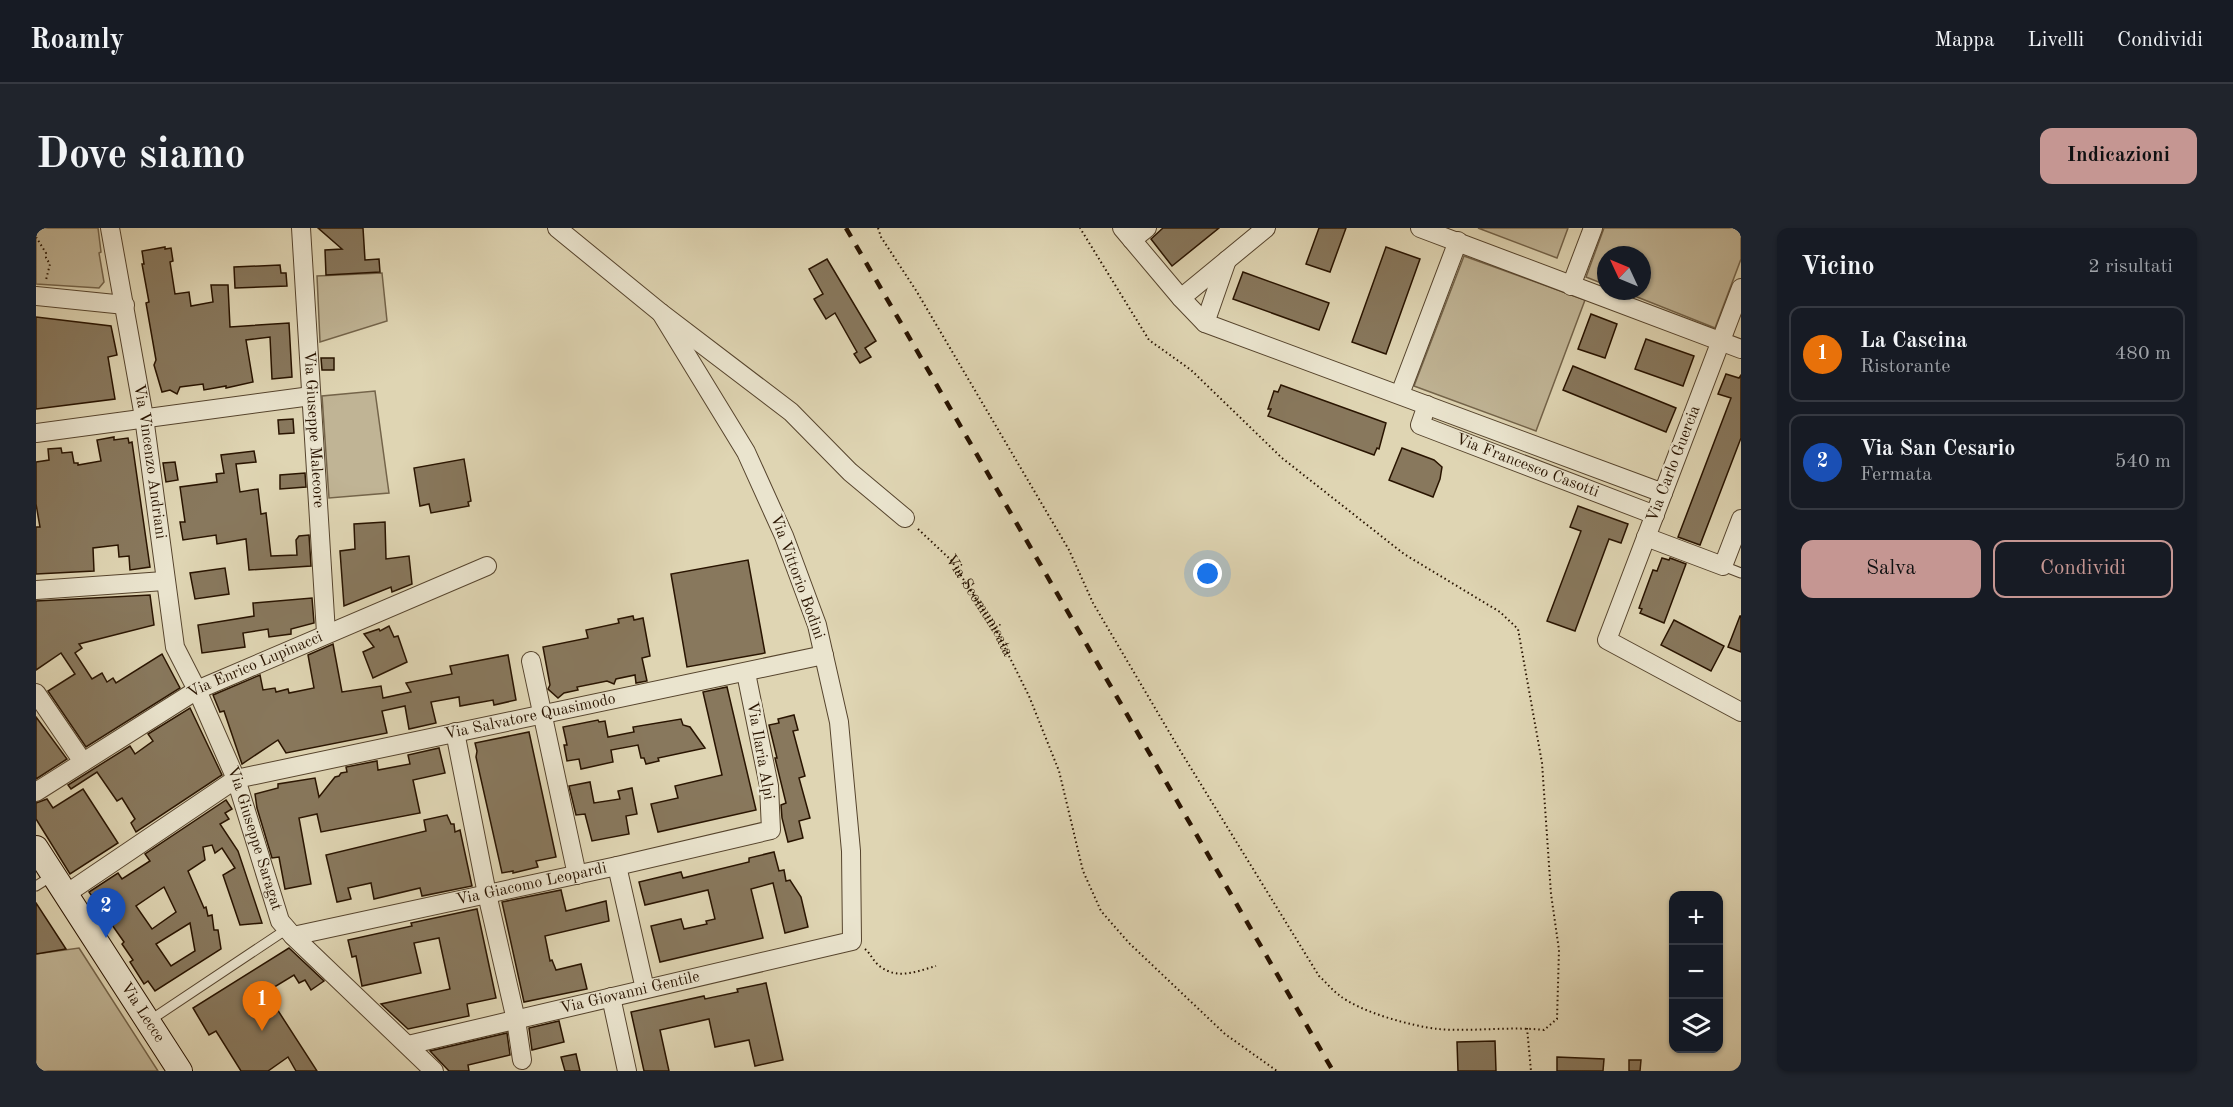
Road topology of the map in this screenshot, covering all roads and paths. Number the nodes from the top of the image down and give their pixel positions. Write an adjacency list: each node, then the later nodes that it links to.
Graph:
1 (110, 228): 18 (street, Via Vincenzo Andriani)
2 (300, 228): 24 (street, Via Giuseppe Malecore)
3 (557, 228): 19 (street)
4 (878, 228): 63 (path)
5 (1080, 228): 63 (path)
6 (1148, 228): 10 (street)
7 (1266, 228): 13 (street)
8 (1420, 228): 12 (street)
9 (1593, 228): 14 (street)
10 (1127, 234): 17 (street, Via Francesco Casotti)
11 (36, 237): 16 (path)
12 (1458, 241): 14 (street); 23 (street)
13 (1227, 260): 17 (street); 20 (street)
14 (1571, 286): 21 (street)
15 (1741, 288): 21 (street, Via Carlo Guercia)
16 (43, 297): 18 (street)
17 (1181, 297): 20 (street, Via Francesco Casotti)
18 (125, 305): 26 (street, Via Vincenzo Andriani)
19 (661, 313): 30 (street); 39 (street, Via Vittorio Bodini)
20 (1206, 323): 23 (street, Via Francesco Casotti)
21 (1721, 342): 22 (street); 28 (street, Via Carlo Guercia)
22 (1741, 349)
23 (1400, 394): 25 (street, Via Francesco Casotti)
24 (311, 396): 26 (street); 38 (street, Via Giuseppe Malecore)
25 (1427, 405): 28 (street, Via Francesco Casotti); 29 (street, Via Francesco Casotti)
26 (144, 417): 27 (street); 36 (street, Via Vincenzo Andriani)
27 (36, 433)
28 (1663, 493): 29 (street, Via Carlo Guercia)
29 (1655, 515): 32 (street, Via Carlo Guercia)
30 (905, 518): 69 (path, Via Scomunicata)
31 (1741, 519): 34 (street)
32 (1646, 537): 34 (street); 44 (street, Via Carlo Guercia)
33 (487, 566): 38 (street, Via Enrico Lupinacci)
34 (1723, 566): 35 (lane)
35 (1741, 573)
36 (164, 581): 37 (street); 42 (street, Via Vincenzo Andriani)
37 (36, 590)
38 (326, 633): 42 (street, Via Enrico Lupinacci)
39 (824, 656): 41 (street, Via Salvatore Quasimodo); 57 (street, Via Vittorio Bodini)
40 (531, 661): 45 (street)
41 (746, 673): 45 (street, Via Salvatore Quasimodo); 50 (street, Via Ilaria Alpi)
42 (197, 690): 47 (street, Via Enrico Lupinacci); 48 (street, Via Giuseppe Saragat)
43 (36, 693): 47 (street)
44 (1741, 712)
45 (542, 715): 46 (street, Via Salvatore Quasimodo); 53 (street)
46 (455, 732): 48 (street, Via Salvatore Quasimodo); 55 (street)
47 (83, 762): 49 (street, Via Enrico Lupinacci)
48 (236, 779): 54 (street); 56 (street, Via Giuseppe Saragat)
49 (36, 792)
50 (771, 830): 52 (street, Via Giacomo Leopardi)
51 (36, 848): 54 (main road, Via Lecce)
52 (617, 866): 53 (street, Via Giacomo Leopardi); 59 (street)
53 (577, 875): 55 (street, Via Giacomo Leopardi)
54 (52, 885): 62 (main road, Via Lecce)
55 (487, 894): 56 (street, Via Giacomo Leopardi); 61 (street)
56 (290, 933): 62 (lane); 64 (street, Via Giuseppe Saragat)
57 (852, 941): 58 (path); 59 (street, Via Giovanni Gentile)
58 (936, 966)
59 (645, 989): 60 (street, Via Giovanni Gentile)
60 (610, 997): 61 (street, Via Giovanni Gentile); 68 (street)
61 (516, 1020): 64 (street, Via Giovanni Gentile); 65 (street)
62 (148, 1022): 66 (main road, Via Lecce)
63 (1527, 1028): 70 (path)
64 (408, 1045): 67 (street, Via Giuseppe Saragat)
65 (522, 1060)
66 (180, 1071)
67 (434, 1071)
68 (627, 1071)
69 (1277, 1071)
70 (1531, 1071)

